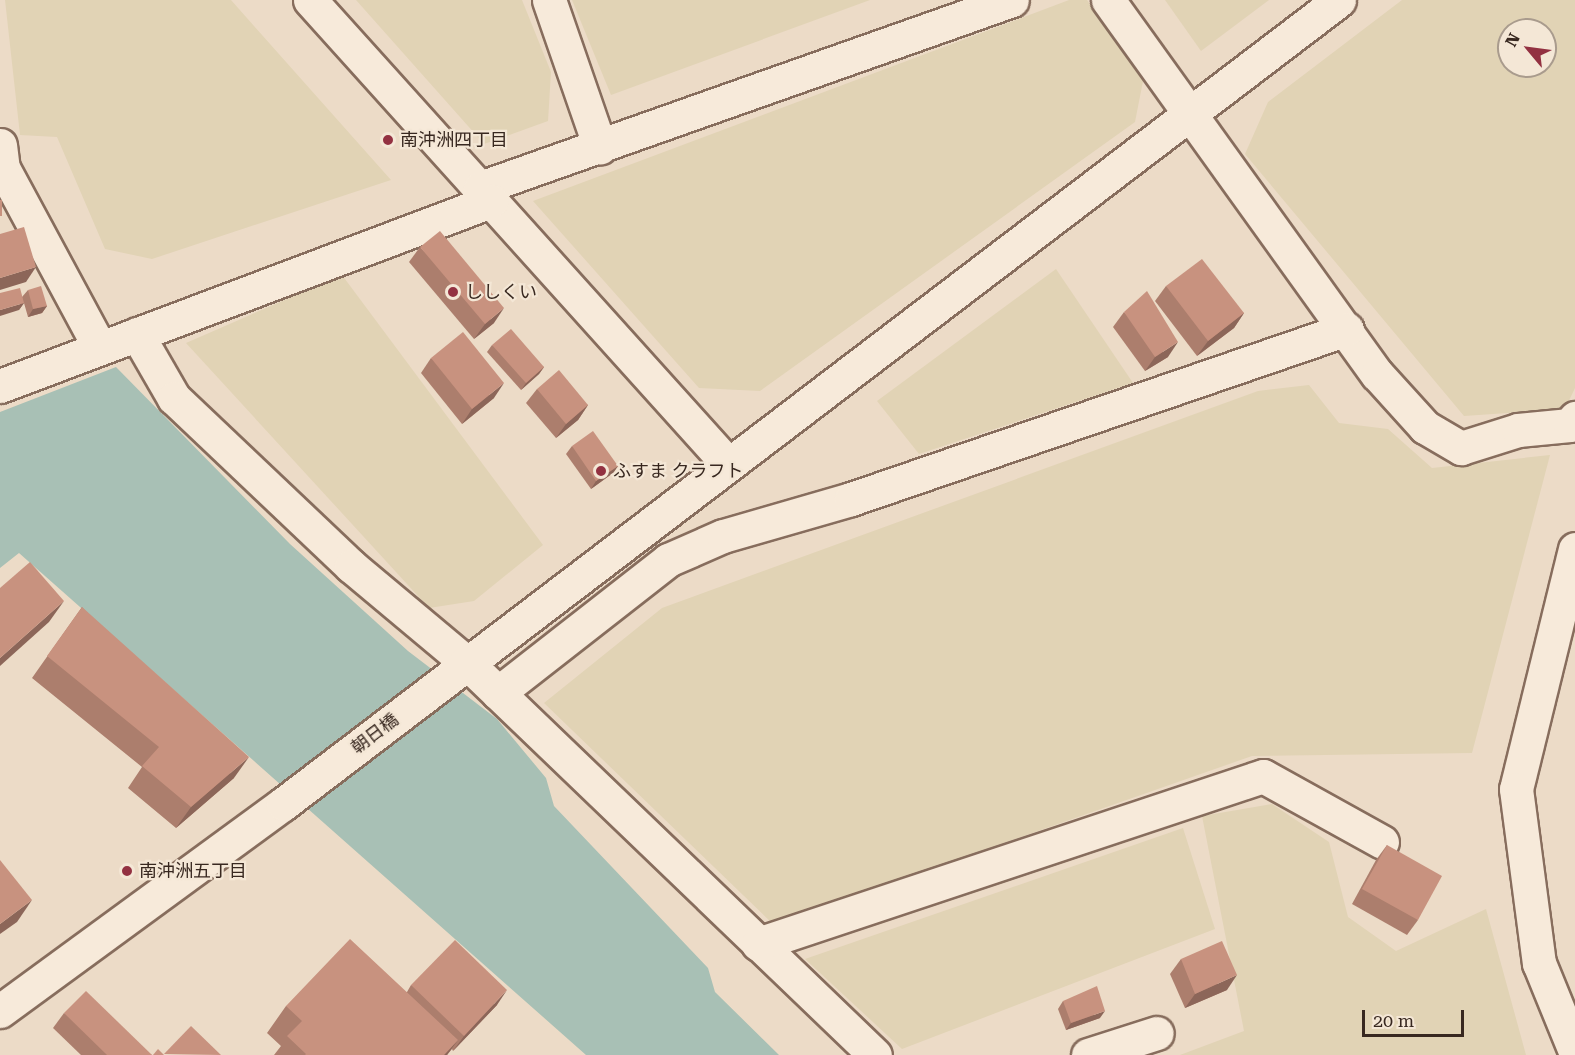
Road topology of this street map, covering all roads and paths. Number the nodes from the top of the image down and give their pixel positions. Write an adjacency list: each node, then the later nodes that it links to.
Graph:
1 (310, 0): 9 (street)
2 (549, 0): 8 (street)
3 (1012, 0): 8 (street)
4 (1108, 0): 6 (street)
5 (1339, 0): 6 (street, 朝日橋)
6 (1193, 113): 10 (street); 15 (street, 朝日橋)
7 (0, 145): 12 (street)
8 (600, 147): 9 (street)
9 (486, 194): 11 (street); 15 (street)
10 (1347, 329): 14 (street); 18 (street)
11 (136, 334): 12 (street); 17 (street)
12 (100, 348): 13 (street)
13 (0, 386)
14 (1575, 418)
15 (727, 463): 17 (street, 朝日橋)
16 (1575, 549): 23 (street)
17 (466, 662): 18 (street); 21 (street, 朝日橋)
18 (498, 693): 20 (street)
19 (1382, 842): 20 (street)
20 (758, 944): 24 (street)
21 (0, 1011)
22 (1157, 1033): 25 (street)
23 (1575, 1051)
24 (875, 1055)
25 (1088, 1055)

